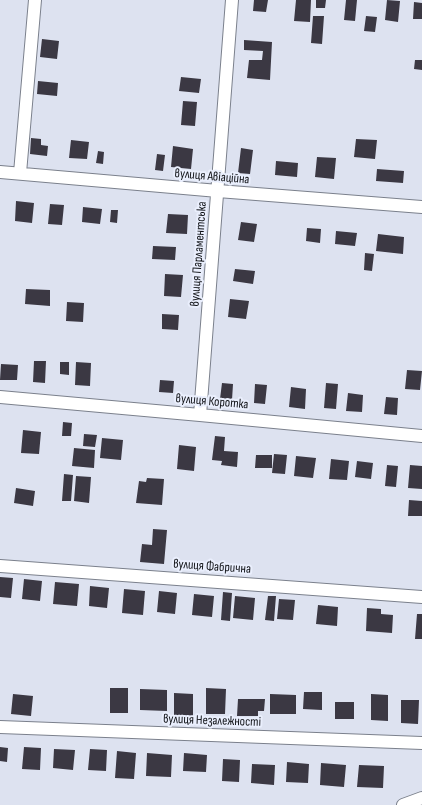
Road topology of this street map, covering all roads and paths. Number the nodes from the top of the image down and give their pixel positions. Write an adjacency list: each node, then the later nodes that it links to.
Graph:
1 (35, 0): 4 (street)
2 (232, 0): 5 (street, вулиця Парламентська)
3 (0, 172): 4 (street, вулиця Авіаційна)
4 (20, 174): 5 (street, вулиця Авіаційна)
5 (218, 191): 6 (street, вулиця Авіаційна); 8 (street, вулиця Парламентська)
6 (422, 207)
7 (0, 397): 8 (street, вулиця Коротка)
8 (200, 415): 9 (street, вулиця Коротка)
9 (422, 436)
10 (0, 566): 11 (street, вулиця Фабрична)
11 (422, 597)
12 (0, 727): 13 (street, вулиця Незалежності)
13 (422, 743)
14 (422, 798): 15 (street)
15 (403, 805)

